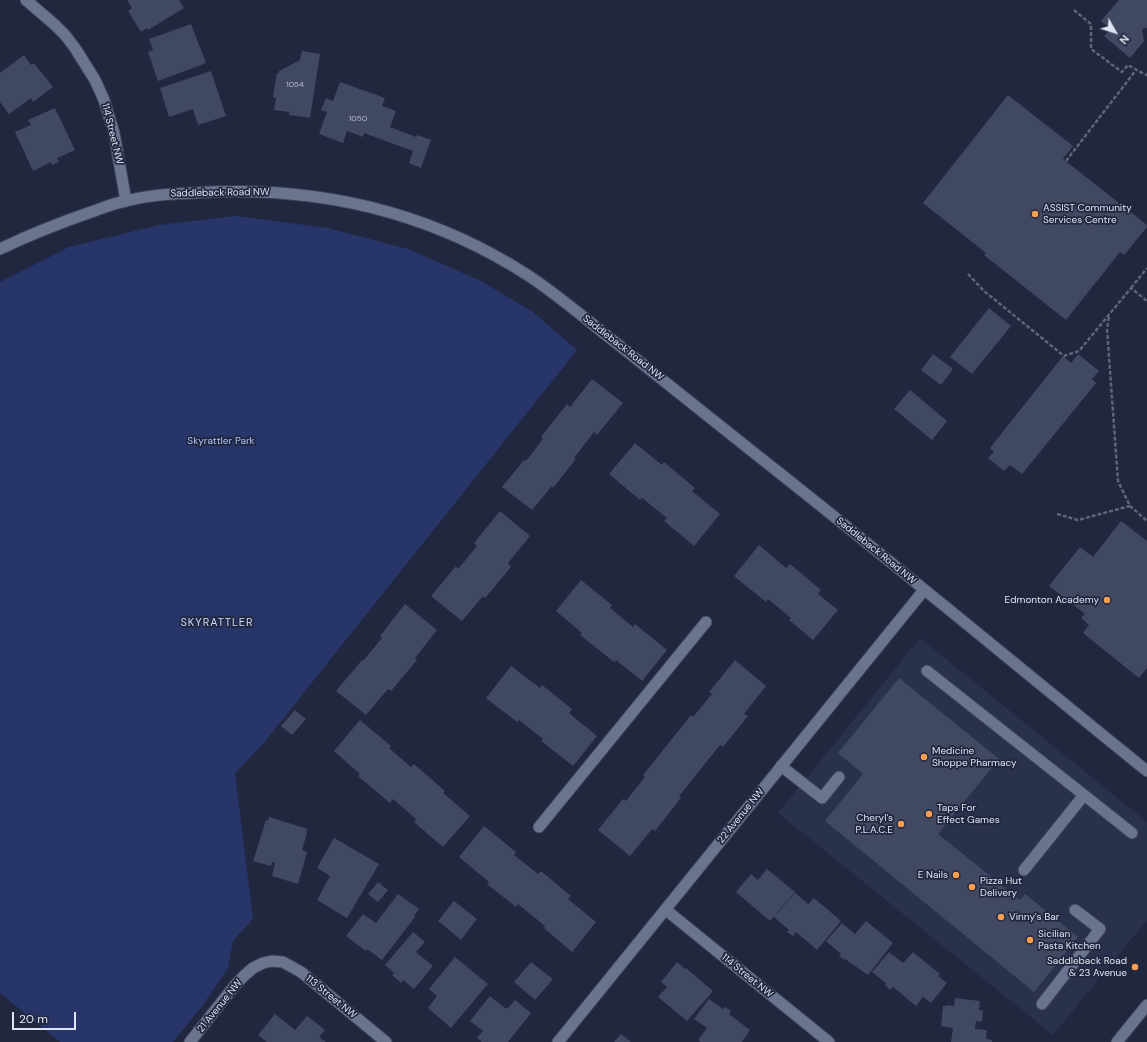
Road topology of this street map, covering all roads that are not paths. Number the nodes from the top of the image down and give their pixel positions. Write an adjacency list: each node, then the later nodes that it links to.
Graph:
1 (26, 0): 2 (street, 114 Street NW)
2 (126, 201): 3 (street, Saddleback Road NW); 4 (street, Saddleback Road NW)
3 (0, 249)
4 (924, 590): 7 (street, 22 Avenue NW); 8 (street, Saddleback Road NW)
5 (706, 622): 11 (street)
6 (927, 671): 10 (street)
7 (781, 766): 9 (street); 14 (street, 22 Avenue NW)
8 (1147, 771)
9 (839, 777)
10 (1084, 795): 12 (street); 13 (street)
11 (539, 827)
12 (1132, 833)
13 (1024, 870)
14 (666, 910): 21 (street, 22 Avenue NW); 22 (street, 114 Street NW)
15 (1075, 910): 17 (street)
16 (272, 961): 19 (street, 21 Avenue NW); 20 (street, 113 Street NW)
17 (1042, 1004)
18 (1147, 1005): 23 (street)
19 (190, 1042)
20 (386, 1042)
21 (558, 1042)
22 (829, 1042)
23 (1117, 1042)

